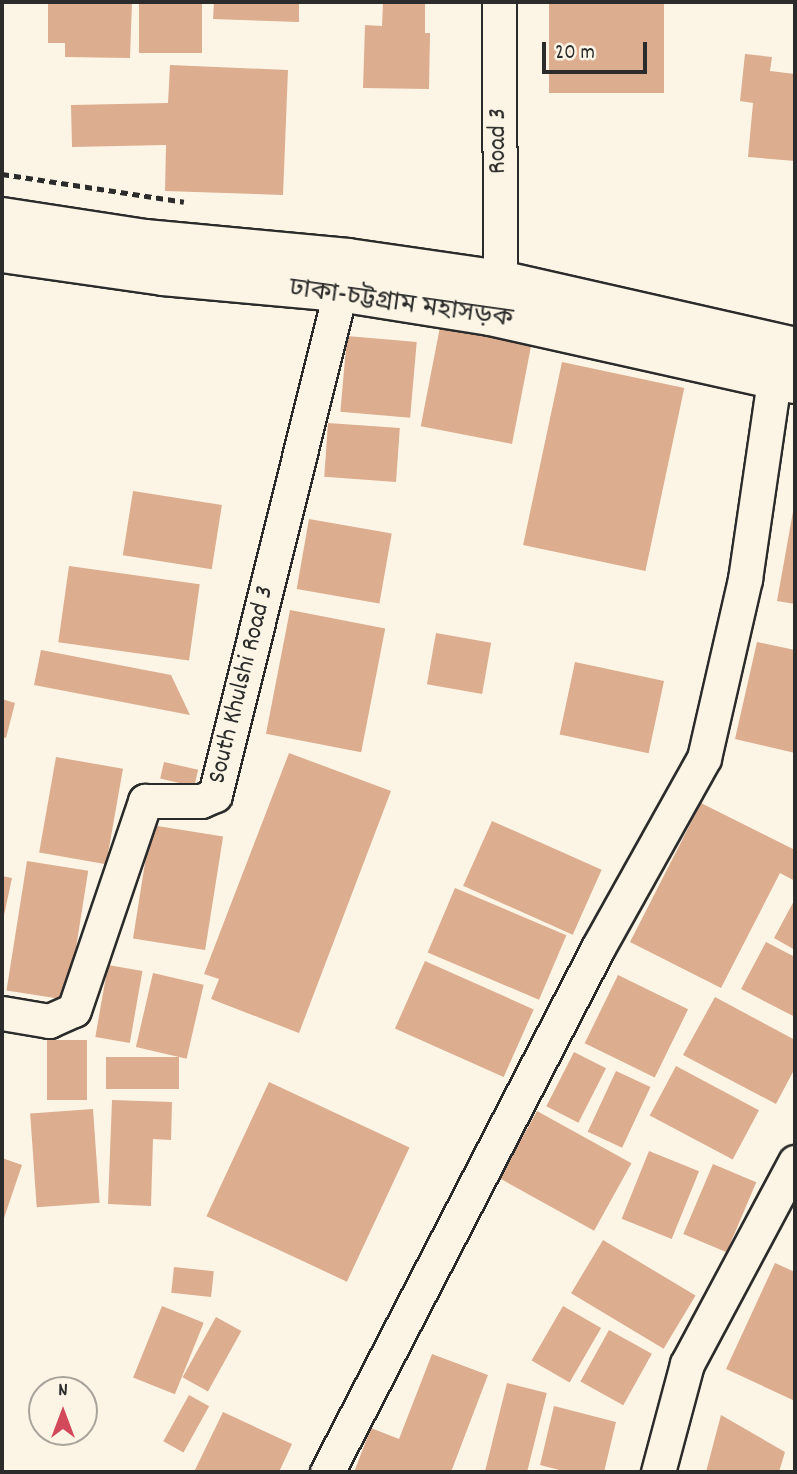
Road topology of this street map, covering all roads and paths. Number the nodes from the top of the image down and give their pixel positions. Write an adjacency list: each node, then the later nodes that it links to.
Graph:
1 (499, 2): 5 (street, Road 3)
2 (2, 217): 4 (highway, ঢাকা-চট্টগ্রাম মহাসড়ক)
3 (2, 253): 4 (highway, ঢাকা-চট্টগ্রাম মহাসড়ক)
4 (344, 275): 5 (highway, ঢাকা-চট্টগ্রাম মহাসড়ক); 7 (highway, ঢাকা-চট্টগ্রাম মহাসড়ক); 8 (street, South Khulshi Road 3)
5 (500, 280): 6 (highway, ঢাকা-চট্টগ্রাম মহাসড়ক)
6 (795, 347)
7 (784, 382): 10 (street)
8 (2, 1013)
9 (795, 1161): 11 (street)
10 (327, 1472)
11 (658, 1472)

